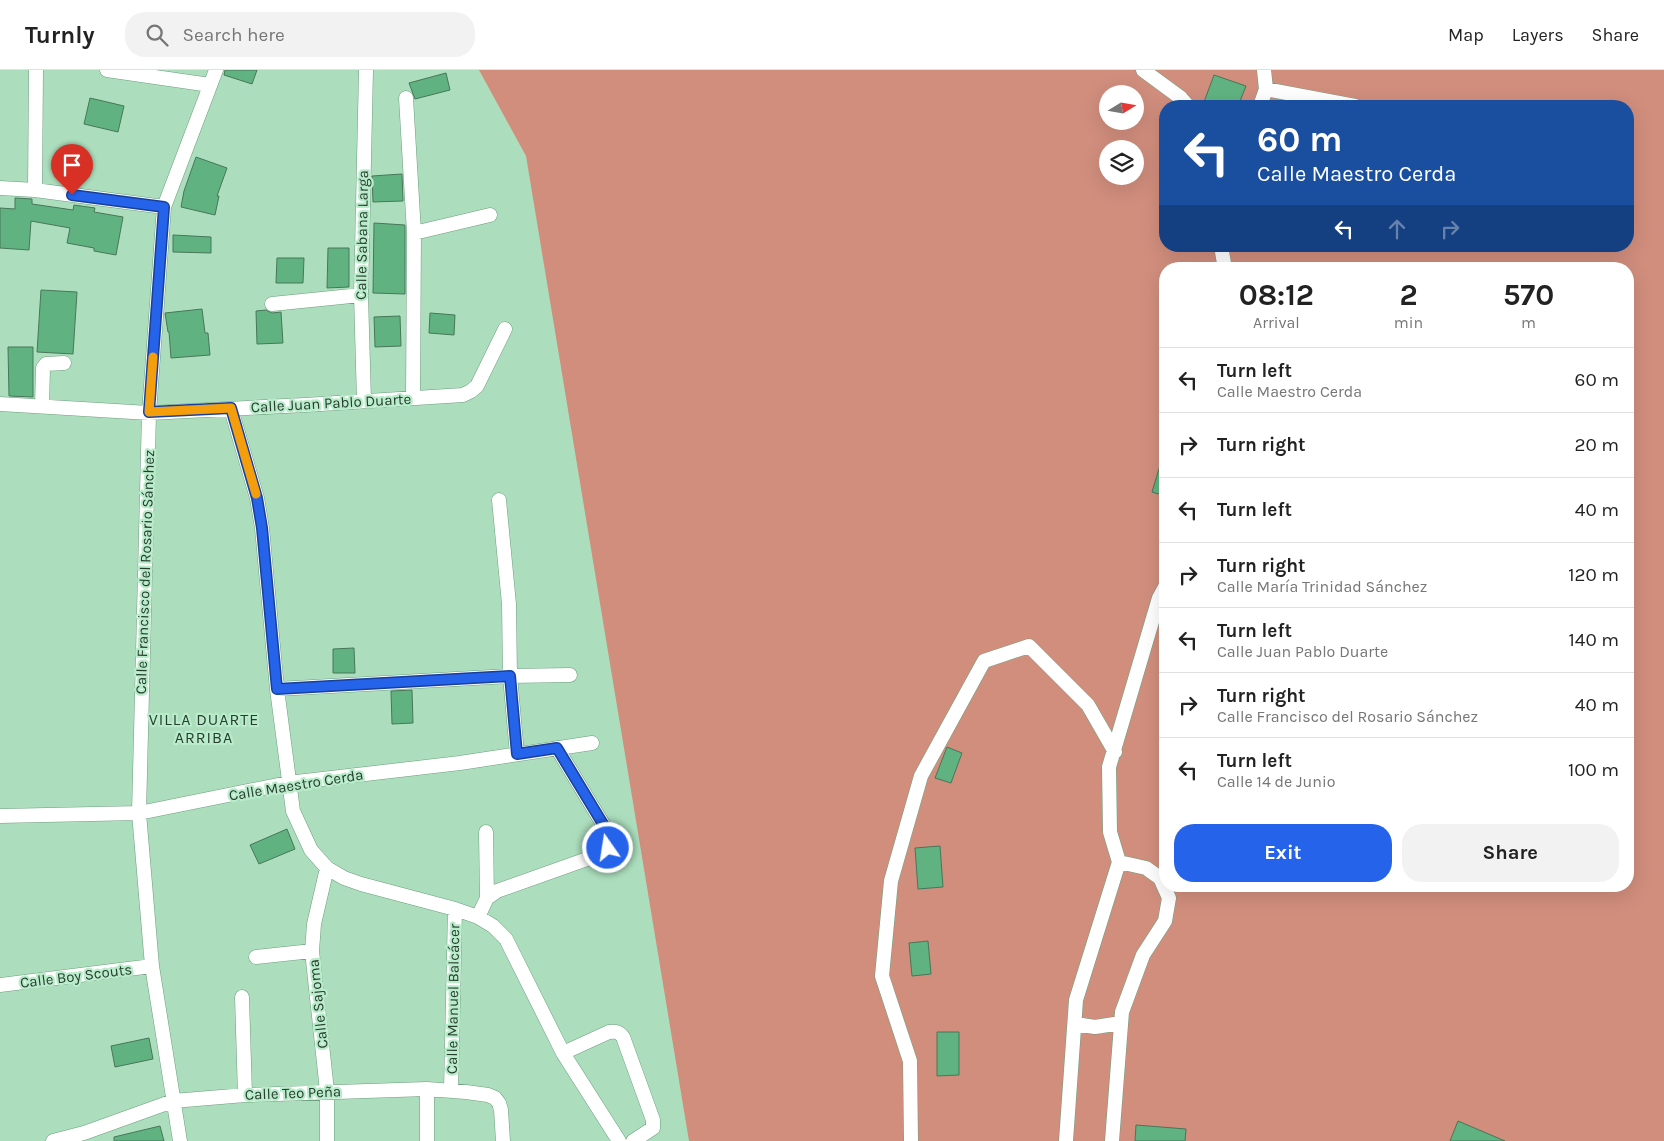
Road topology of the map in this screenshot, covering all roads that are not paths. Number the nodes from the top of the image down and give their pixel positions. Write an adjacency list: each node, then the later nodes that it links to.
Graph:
1 (36, 70): 14 (street)
2 (107, 70): 7 (street)
3 (216, 70): 7 (street, Calle Francisco del Rosario Sánchez)
4 (366, 70): 18 (street, Calle Sabana Larga)
5 (1143, 70): 10 (street)
6 (1264, 70): 8 (street)
7 (210, 85): 15 (street, Calle Francisco del Rosario Sánchez)
8 (1266, 90): 11 (street); 12 (street)
9 (406, 98): 17 (street)
10 (1183, 100)
11 (1262, 100)
12 (1322, 100)
13 (0, 188): 14 (street)
14 (35, 190): 15 (street)
15 (164, 207): 27 (street, Calle Francisco del Rosario Sánchez)
16 (490, 215): 17 (street)
17 (414, 233): 22 (street)
18 (361, 295): 19 (street); 23 (street, Calle Sabana Larga)
19 (272, 304)
20 (505, 329): 22 (street, Calle Juan Pablo Duarte)
21 (64, 363): 25 (street)
22 (413, 398): 23 (street, Calle Juan Pablo Duarte)
23 (364, 401): 26 (street, Calle Juan Pablo Duarte)
24 (0, 404): 25 (street, Calle Juan Pablo Duarte)
25 (42, 406): 27 (street, Calle Juan Pablo Duarte)
26 (231, 408): 27 (street, Calle Juan Pablo Duarte); 32 (street)
27 (149, 412): 38 (street, Calle Francisco del Rosario Sánchez)
28 (499, 500): 31 (street)
29 (1159, 601): 35 (street)
30 (570, 675): 31 (street)
31 (510, 676): 32 (street); 36 (street)
32 (277, 689): 37 (street)
33 (592, 742): 34 (street, Calle Maestro Cerda)
34 (557, 748): 36 (street, Calle Maestro Cerda); 45 (street)
35 (1115, 752): 41 (street); 68 (street)
36 (517, 754): 37 (street, Calle Maestro Cerda)
37 (288, 783): 38 (street, Calle Maestro Cerda); 42 (street)
38 (139, 813): 39 (street, Calle Maestro Cerda); 50 (street, Calle Francisco del Rosario Sánchez)
39 (0, 816)
40 (486, 832): 45 (street)
41 (1119, 862): 43 (street); 54 (street)
42 (327, 868): 46 (street); 48 (street, Calle Sajoma)
43 (1159, 877)
44 (1166, 892): 53 (street)
45 (487, 898): 47 (street)
46 (455, 909): 47 (street); 57 (street, Calle Manuel Balcácer)
47 (478, 917): 55 (street)
48 (312, 951): 49 (street); 58 (street, Calle Sajoma)
49 (256, 957)
50 (152, 966): 51 (street, Calle Boy Scouts); 60 (street, Calle Francisco del Rosario Sánchez)
51 (0, 984)
52 (242, 997): 59 (street)
53 (1121, 1023): 54 (street); 70 (street)
54 (1075, 1024): 69 (street)
55 (563, 1053): 66 (street); 67 (street)
56 (427, 1089): 57 (street, Calle Teo Peña); 58 (street, Calle Teo Peña); 64 (street, Calle Manuel Balcácer)
57 (451, 1090): 65 (street, Calle Teo Peña)
58 (327, 1091): 59 (street, Calle Teo Peña); 63 (street, Calle Sajoma)
59 (245, 1095): 60 (street, Calle Teo Peña)
60 (173, 1101): 61 (street, Calle Teo Peña); 62 (street, Calle Francisco del Rosario Sánchez)
61 (53, 1141)
62 (180, 1141)
63 (327, 1141)
64 (427, 1141)
65 (503, 1141)
66 (619, 1141)
67 (633, 1141)
68 (911, 1141)
69 (1066, 1141)
70 (1112, 1141)

